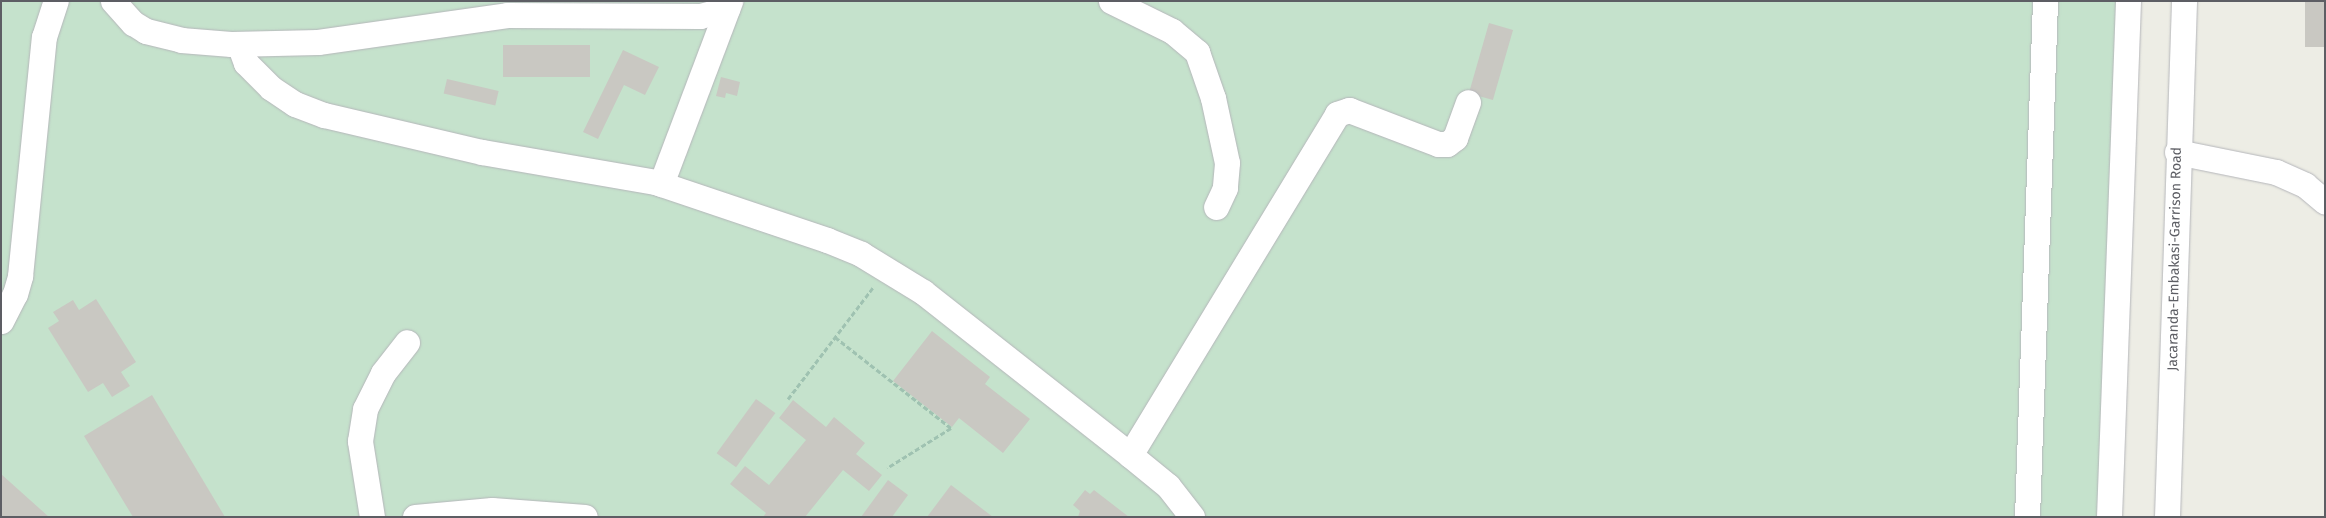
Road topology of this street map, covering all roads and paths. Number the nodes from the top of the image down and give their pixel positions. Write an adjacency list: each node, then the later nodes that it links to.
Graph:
1 (56, 1): 15 (street)
2 (113, 1): 8 (street)
3 (1111, 1): 13 (street)
4 (2045, 1): 25 (street)
5 (2128, 1): 26 (street)
6 (2184, 1): 10 (street, Jacaranda-Embakasi-Garrison Road)
7 (728, 5): 8 (street); 11 (street)
8 (240, 44): 11 (street)
9 (1468, 102): 19 (street)
10 (2177, 152): 12 (street); 27 (street, Jacaranda-Embakasi-Garrison Road)
11 (661, 184): 14 (street)
12 (2325, 202)
13 (1216, 207)
14 (887, 268): 16 (path); 19 (street)
15 (1, 321)
16 (835, 337): 18 (path); 20 (path)
17 (407, 342): 21 (street)
18 (788, 399)
19 (1130, 455): 24 (street)
20 (887, 468)
21 (372, 517)
22 (415, 517): 23 (street)
23 (585, 517)
24 (1192, 517)
25 (2027, 517)
26 (2109, 517)
27 (2166, 517)

